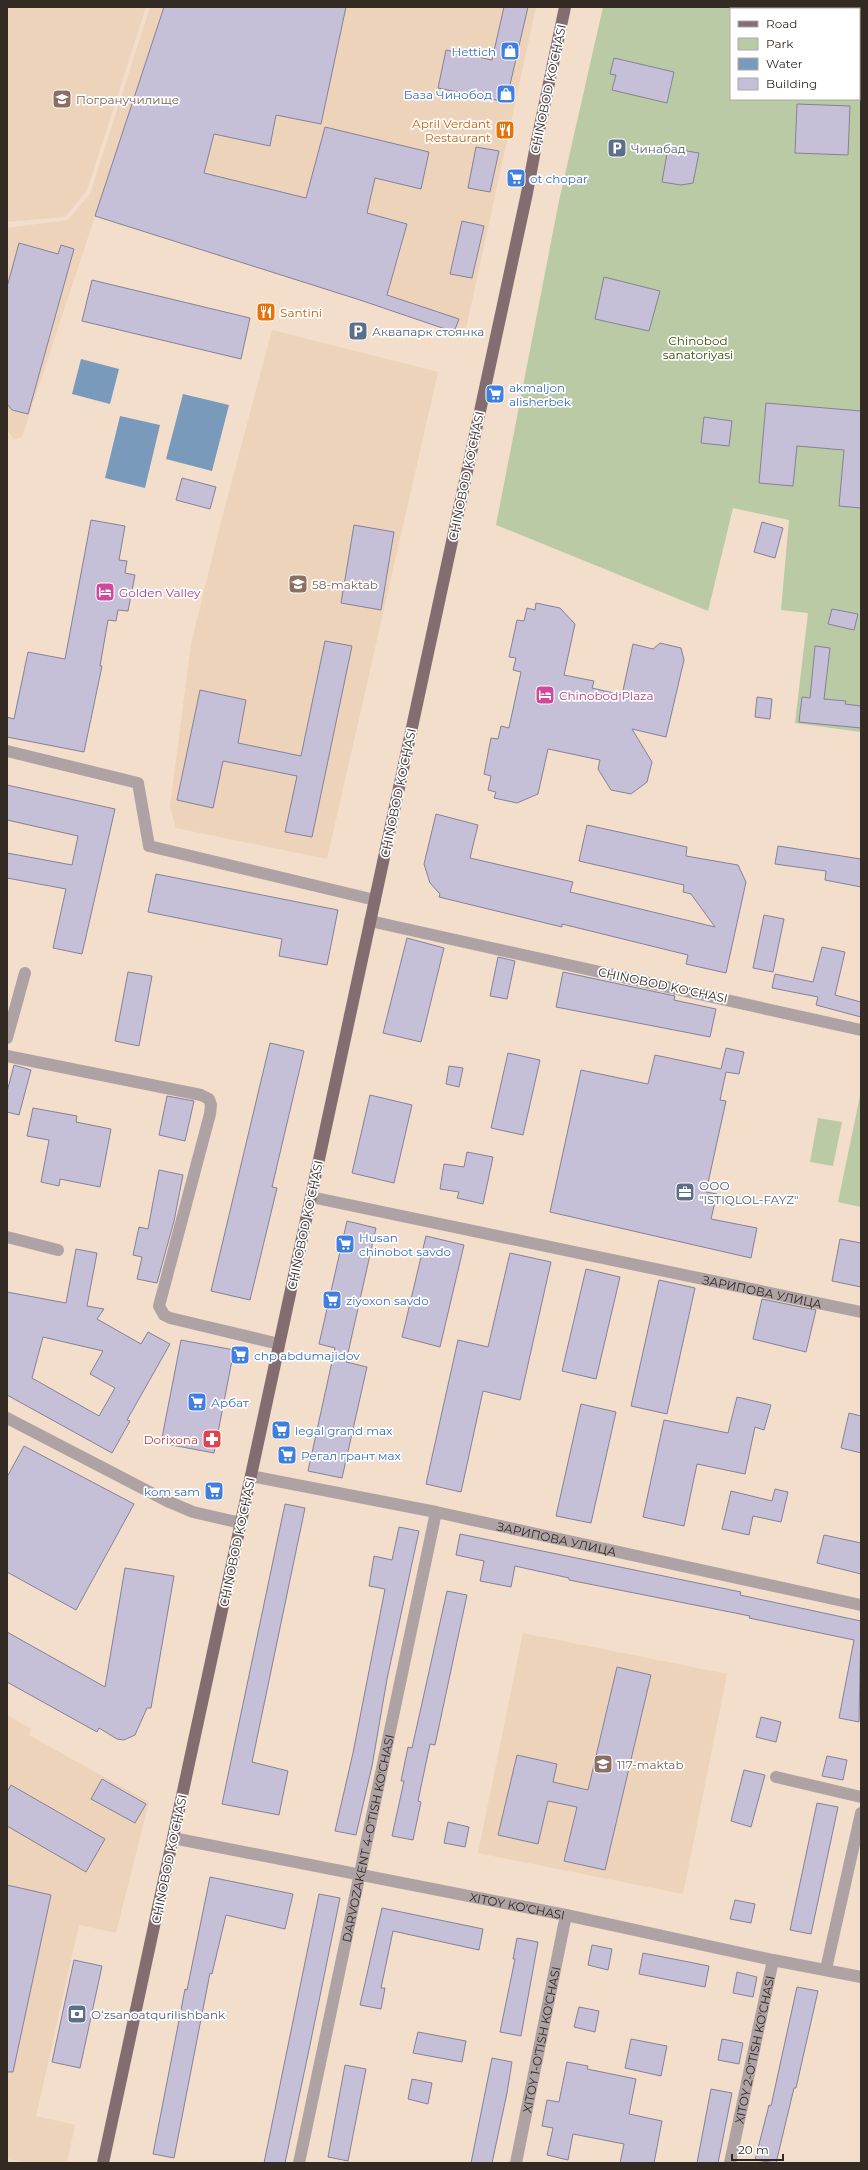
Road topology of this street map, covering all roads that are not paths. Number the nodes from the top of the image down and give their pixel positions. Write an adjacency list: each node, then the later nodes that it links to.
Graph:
1 (565, 7): 3 (main road, CHINOBOD KO'CHASI)
2 (7, 751): 3 (street)
3 (375, 900): 4 (main road, CHINOBOD KO'CHASI)
4 (370, 921): 6 (street, CHINOBOD KO'CHASI); 9 (main road, CHINOBOD KO'CHASI)
5 (26, 973): 7 (street)
6 (861, 1030)
7 (7, 1038)
8 (7, 1056): 13 (street)
9 (311, 1197): 12 (street, ЗАРИПОВА УЛИЦА); 13 (main road, CHINOBOD KO'CHASI)
10 (7, 1237): 11 (street)
11 (58, 1250)
12 (861, 1312)
13 (279, 1344): 15 (main road, CHINOBOD KO'CHASI)
14 (7, 1418): 17 (street)
15 (251, 1476): 16 (street, ЗАРИПОВА УЛИЦА); 17 (main road, CHINOBOD KO'CHASI)
16 (436, 1512): 18 (street, ЗАРИПОВА УЛИЦА); 23 (street, DARVOZAKENT 4-O'TISH KO'CHASI)
17 (241, 1523): 22 (main road, CHINOBOD KO'CHASI)
18 (861, 1605)
19 (776, 1777): 20 (street)
20 (861, 1797)
21 (861, 1813): 26 (street)
22 (173, 1838): 23 (street, XITOY KO'CHASI); 28 (main road, CHINOBOD KO'CHASI)
23 (360, 1875): 24 (street, XITOY KO'CHASI); 29 (street, DARVOZAKENT 4-O'TISH KO'CHASI)
24 (566, 1915): 25 (street, XITOY KO'CHASI); 30 (street, XITOY 1-O'TISH KO'CHASI)
25 (773, 1960): 26 (street, XITOY KO'CHASI); 31 (street, XITOY 2-O'TISH KO'CHASI)
26 (826, 1969): 27 (street, XITOY KO'CHASI)
27 (861, 1977)
28 (103, 2163)
29 (299, 2163)
30 (516, 2163)
31 (730, 2163)

